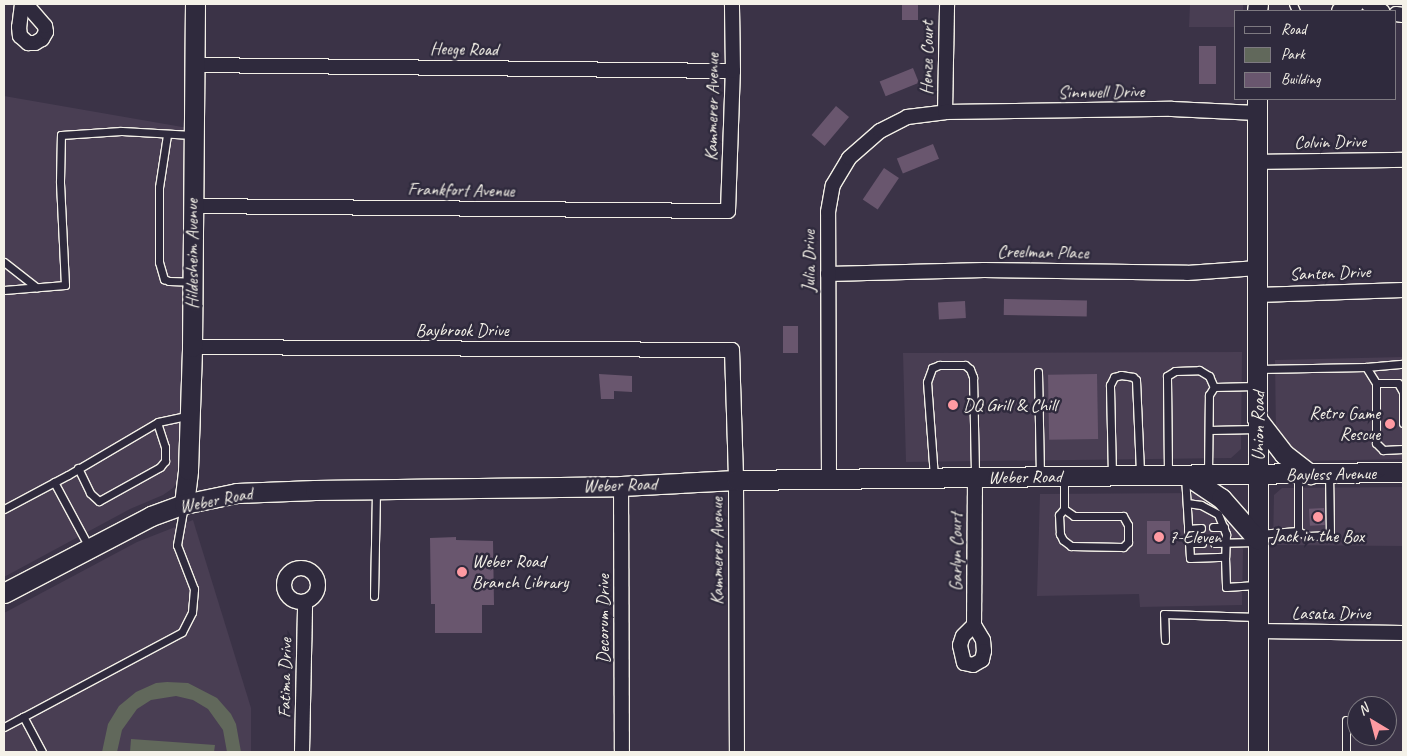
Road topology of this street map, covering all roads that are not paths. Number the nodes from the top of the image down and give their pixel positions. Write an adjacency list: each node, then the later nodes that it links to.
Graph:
1 (195, 4): 6 (main road, Hildesheim Avenue)
2 (732, 4): 7 (street, Kammerer Avenue)
3 (947, 4): 9 (street, Henze Court)
4 (1368, 4): 5 (street)
5 (1380, 10)
6 (194, 64): 7 (street, Heege Road); 11 (main road, Hildesheim Avenue)
7 (733, 71): 15 (street, Kammerer Avenue)
8 (1257, 106): 9 (street, Sinnwell Drive); 13 (main road, Union Road)
9 (945, 112): 18 (street, Julia Drive)
10 (167, 135): 11 (lane); 19 (lane); 20 (lane)
11 (194, 135): 14 (main road, Hildesheim Avenue)
12 (1403, 160): 13 (street, Colvin Drive)
13 (1257, 162): 17 (main road, Union Road)
14 (193, 206): 15 (street, Frankfort Avenue); 19 (main road, Hildesheim Avenue)
15 (728, 211)
16 (4, 262): 20 (lane)
17 (1258, 268): 18 (street, Creelman Place); 23 (main road, Union Road)
18 (828, 274): 51 (street, Julia Drive)
19 (192, 282): 24 (main road, Hildesheim Avenue)
20 (36, 287): 21 (lane)
21 (4, 290)
22 (1403, 290): 23 (street, Santen Drive)
23 (1258, 295): 29 (main road, Union Road)
24 (192, 347): 25 (street, Baybrook Drive); 32 (main road, Hildesheim Avenue)
25 (732, 350): 52 (street, Kammerer Avenue)
26 (1403, 364): 27 (lane)
27 (1366, 367): 29 (lane); 30 (lane)
28 (1038, 372): 48 (lane)
29 (1257, 378): 31 (lane); 35 (main road, Union Road)
30 (1376, 383): 34 (lane); 37 (lane)
31 (1214, 387): 36 (lane); 46 (lane)
32 (189, 416): 33 (lane); 56 (main road, Hildesheim Avenue)
33 (157, 423): 38 (lane); 38 (lane)
34 (1403, 423)
35 (1257, 424): 36 (lane); 40 (main road); 42 (main road, Union Road)
36 (1209, 430): 47 (lane)
37 (1403, 449)
38 (78, 468): 53 (lane)
39 (1403, 472): 41 (main road, Bayless Avenue)
40 (1304, 474): 41 (main road, Bayless Avenue); 42 (main road, Bayless Avenue); 64 (lane)
41 (1329, 474): 64 (lane)
42 (1258, 475): 47 (main road, Weber Road); 65 (main road, Union Road)
43 (1064, 476): 44 (main road, Weber Road); 48 (main road, Weber Road); 59 (lane)
44 (1112, 476): 45 (main road, Weber Road); 45 (lane)
45 (1140, 476): 46 (main road, Weber Road)
46 (1180, 476): 47 (main road, Weber Road); 57 (lane); 65 (main road)
47 (1208, 476)
48 (1040, 477): 50 (main road, Weber Road)
49 (934, 478): 50 (main road, Weber Road); 50 (lane); 51 (main road, Weber Road)
50 (975, 478): 77 (street, Garlyn Court)
51 (829, 479): 52 (main road, Weber Road)
52 (736, 480): 54 (main road, Weber Road); 86 (street, Kammerer Avenue)
53 (54, 482): 58 (lane); 70 (lane)
54 (621, 486): 55 (main road, Weber Road); 85 (street, Decorum Drive)
55 (376, 489): 56 (main road, Weber Road); 74 (lane)
56 (184, 504): 70 (main road, Weber Road); 80 (lane)
57 (1187, 504): 61 (lane); 62 (lane)
58 (4, 509)
59 (1064, 509): 59 (lane)
60 (1213, 527): 61 (lane)
61 (1224, 527): 67 (lane)
62 (1188, 528): 63 (lane); 68 (lane)
63 (1202, 528)
64 (1298, 531): 65 (lane)
65 (1257, 538): 67 (lane); 72 (main road, Union Road)
66 (1214, 542): 67 (lane)
67 (1225, 542): 71 (lane)
68 (1189, 543): 69 (lane); 71 (lane)
69 (1202, 543)
70 (89, 547): 73 (main road, Weber Road)
71 (1225, 557): 72 (lane)
72 (1258, 585): 76 (main road, Union Road)
73 (4, 593)
74 (374, 596)
75 (305, 603): 84 (street, Fatima Drive)
76 (1258, 624): 78 (street, Lasata Drive); 79 (lane); 87 (main road, Union Road)
77 (974, 625)
78 (1403, 632)
79 (1165, 640)
80 (23, 717): 82 (lane); 83 (lane)
81 (1346, 720): 88 (lane)
82 (4, 727)
83 (42, 752)
84 (302, 752)
85 (622, 752)
86 (737, 752)
87 (1258, 752)
88 (1346, 752)

